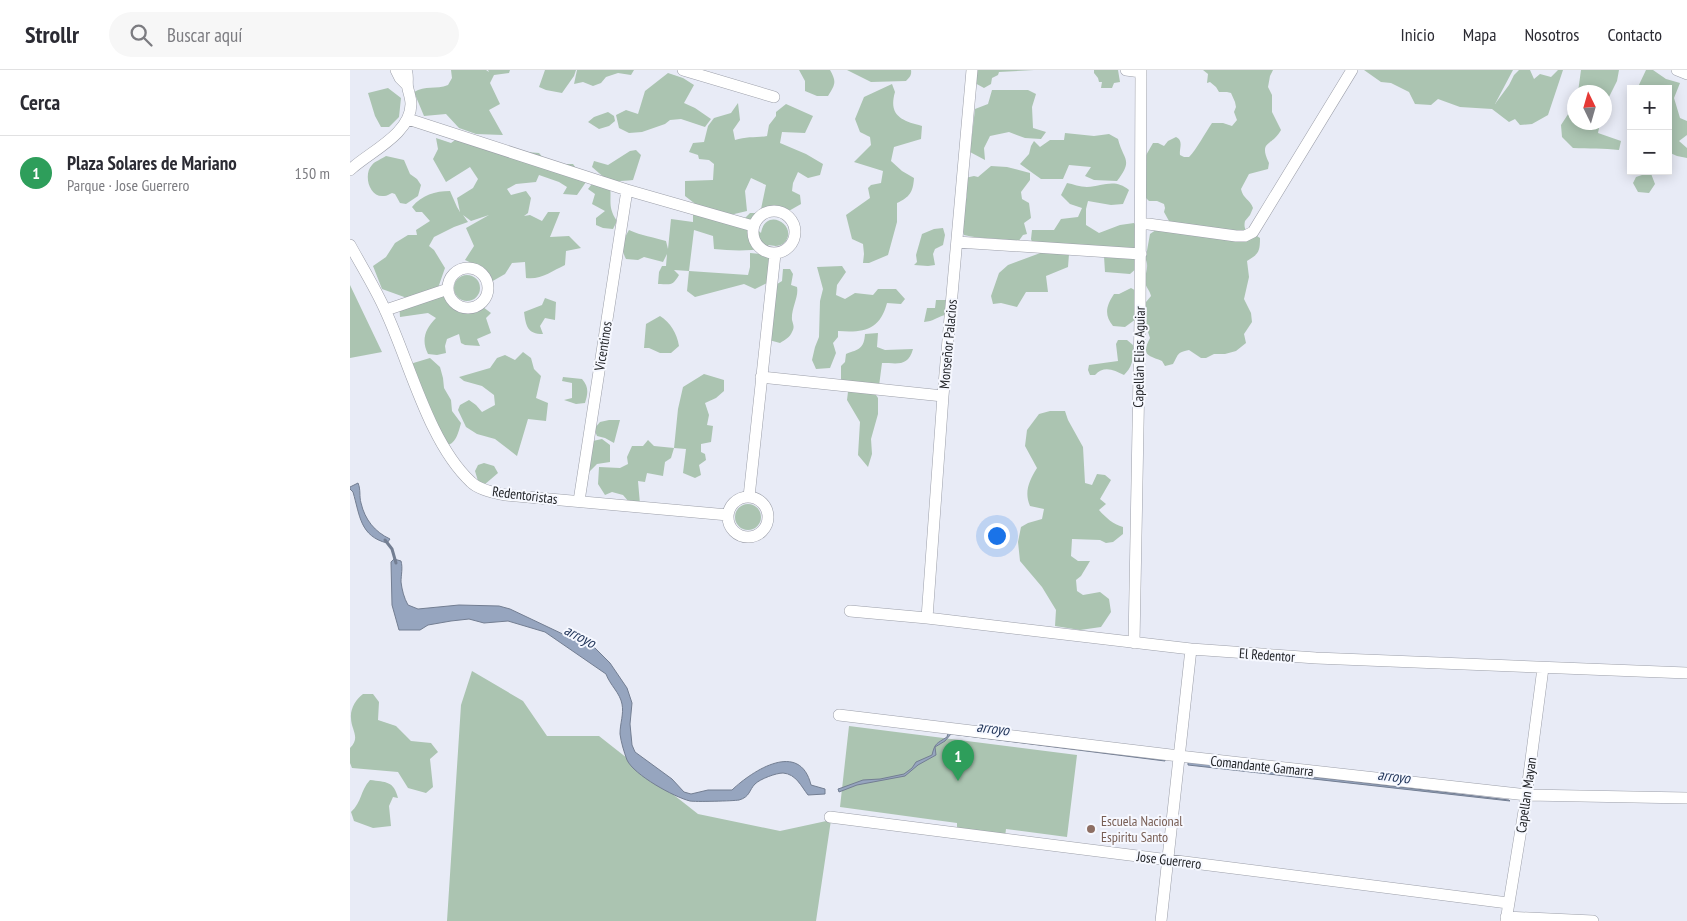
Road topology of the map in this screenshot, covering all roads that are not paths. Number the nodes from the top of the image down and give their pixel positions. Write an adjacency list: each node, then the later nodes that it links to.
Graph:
1 (396, 70): 11 (street)
2 (406, 70): 11 (street)
3 (683, 70): 9 (street)
4 (972, 70): 18 (street, Monseñor Palacios)
5 (1126, 70): 8 (street)
6 (1352, 70): 16 (street)
7 (1678, 70): 10 (street)
8 (1141, 71): 16 (street, Capellán Elias Aguiar)
9 (702, 73): 12 (street)
10 (1687, 74)
11 (407, 85): 13 (street)
12 (774, 97)
13 (408, 119): 14 (street); 15 (street)
14 (353, 166)
15 (627, 190): 17 (street); 27 (street, Vicentinos)
16 (1141, 223): 21 (street, Capellán Elias Aguiar)
17 (753, 226): 20 (street); 20 (street)
18 (957, 242): 21 (street); 25 (street, Monseñor Palacios)
19 (350, 245): 23 (street, Redentoristas)
20 (775, 254): 24 (street)
21 (1141, 254): 31 (street, Capellán Elias Aguiar)
22 (448, 289): 23 (street)
23 (386, 310): 27 (street, Redentoristas)
24 (761, 377): 25 (street); 26 (street)
25 (943, 396): 30 (street, Monseñor Palacios)
26 (749, 497): 28 (street); 28 (street)
27 (579, 501): 28 (street, Redentoristas)
28 (728, 515)
29 (850, 611): 30 (street, El Redentor)
30 (927, 618): 31 (street, El Redentor)
31 (1134, 643): 32 (street, El Redentor)
32 (1191, 650): 33 (street, El Redentor); 36 (street)
33 (1543, 668): 34 (street, El Redentor); 37 (street, Capellan Mayan)
34 (1687, 673)
35 (839, 715): 36 (street, Comandante Gamarra)
36 (1179, 756): 37 (street, Comandante Gamarra); 40 (street)
37 (1527, 795): 38 (street, Comandante Gamarra); 41 (street, Capellan Mayan)
38 (1687, 798)
39 (830, 817): 40 (street, Jose Guerrero)
40 (1169, 860): 41 (street, Jose Guerrero); 43 (street)
41 (1508, 902): 42 (street, Capellan Mayan)
42 (1506, 919): 44 (street)
43 (1162, 921)
44 (1593, 921)

